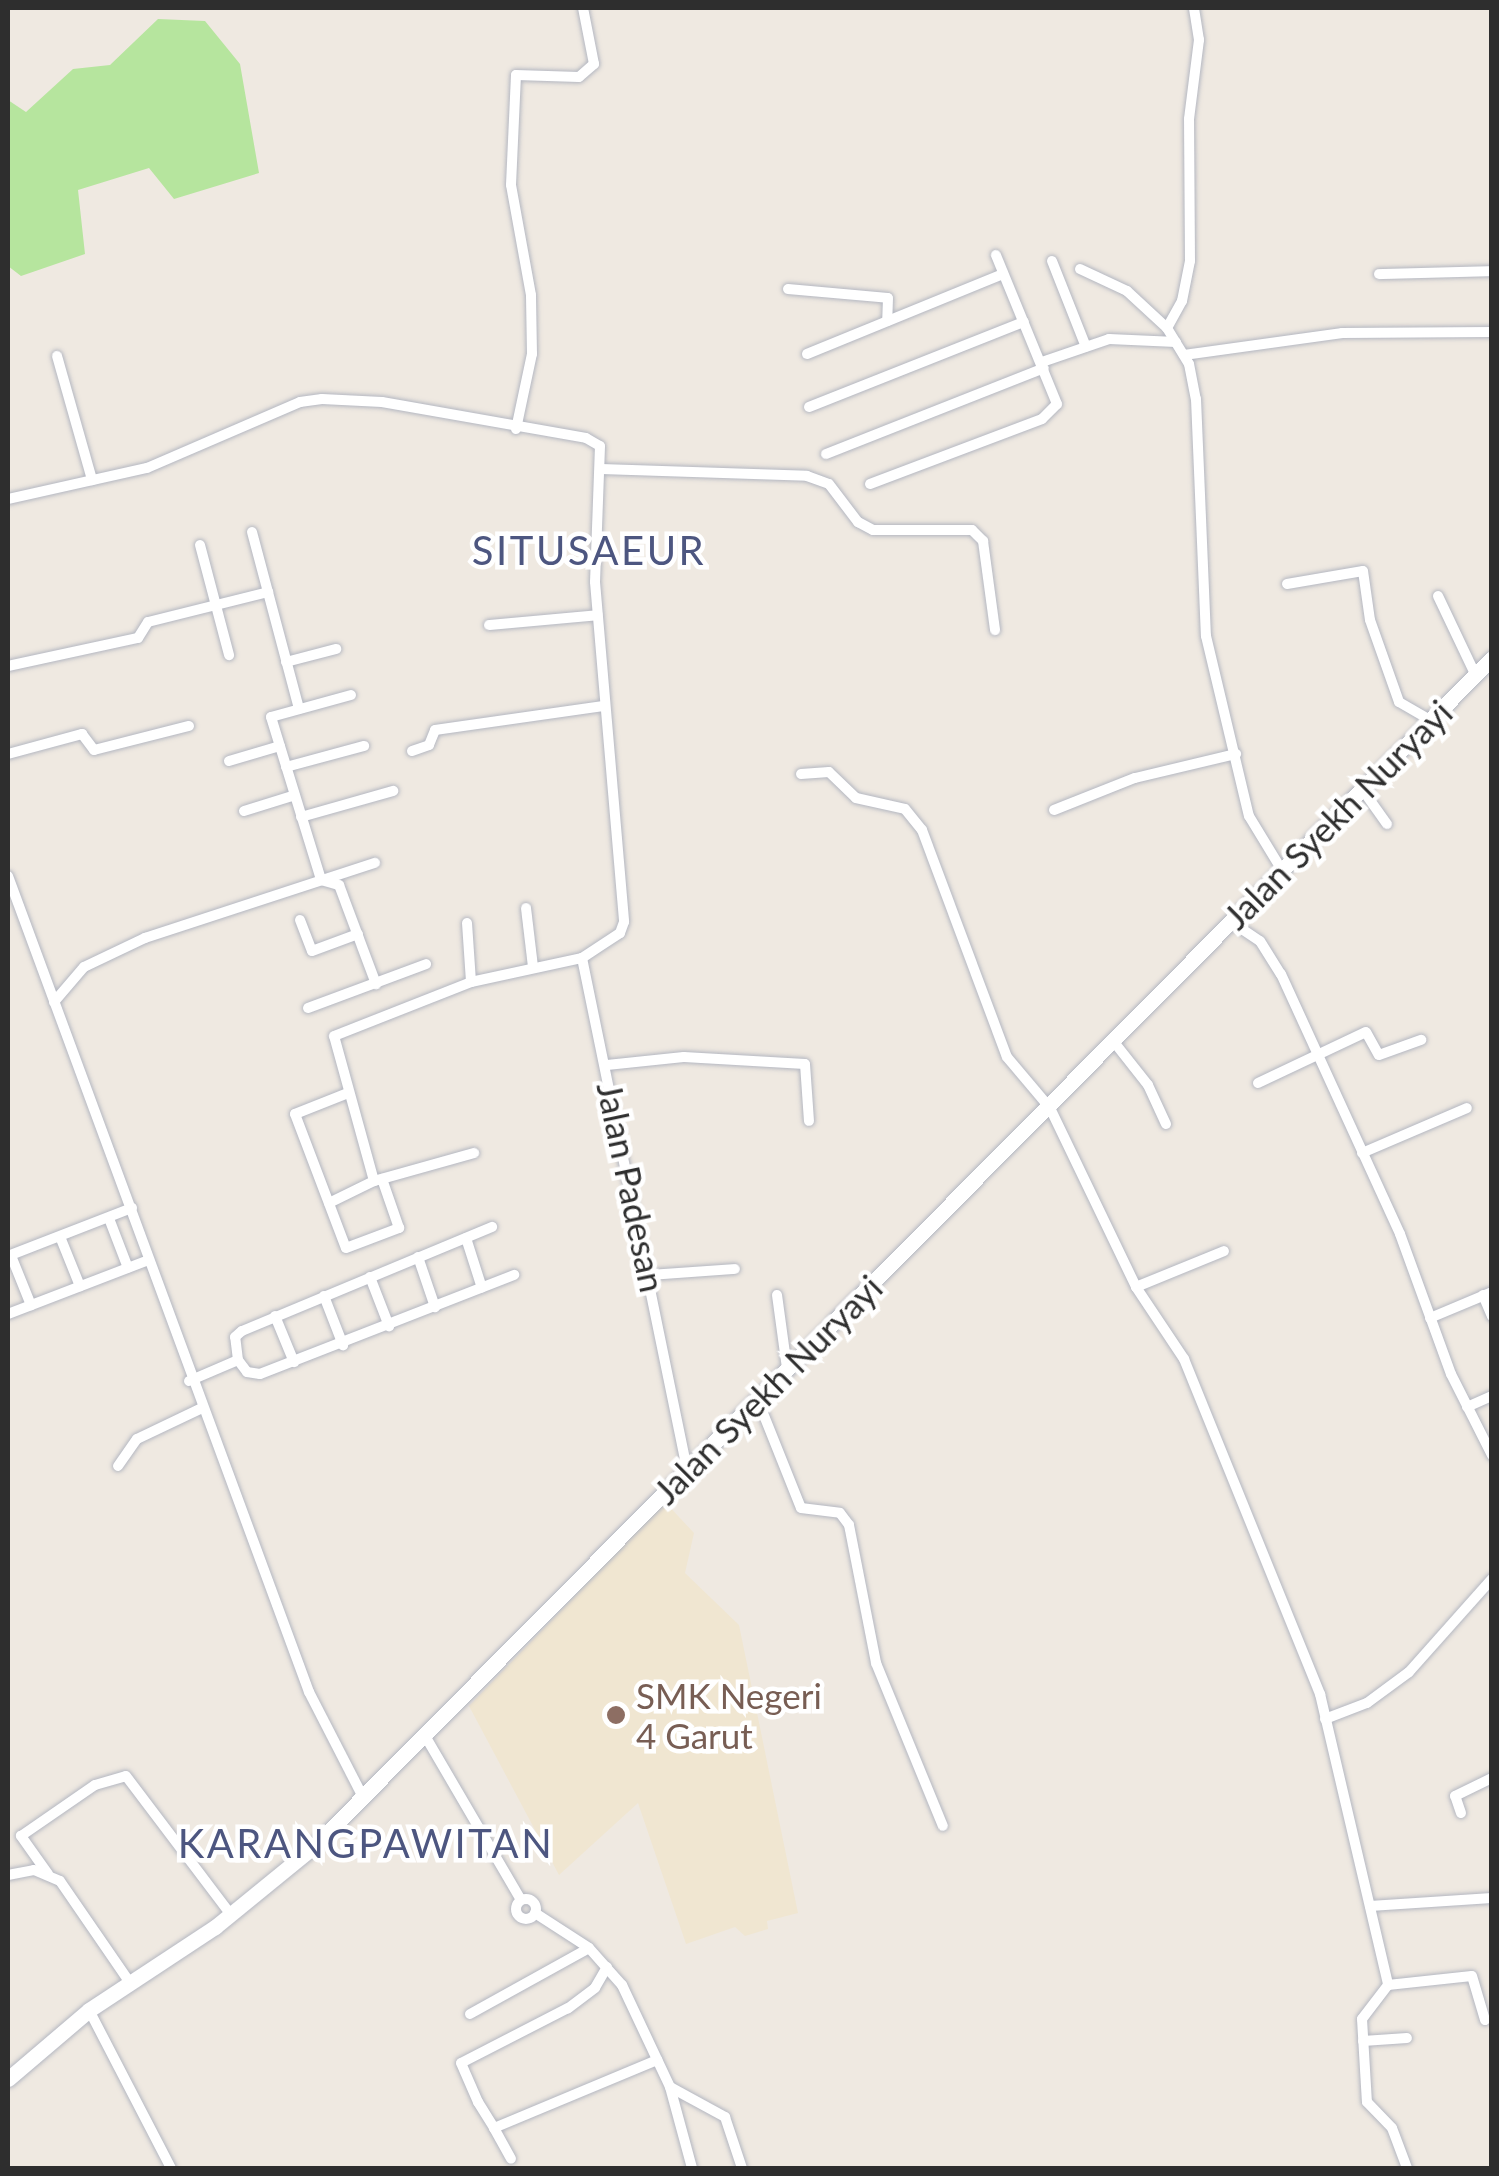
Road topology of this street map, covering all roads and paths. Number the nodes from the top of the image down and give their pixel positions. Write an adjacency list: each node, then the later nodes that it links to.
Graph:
1 (583, 8): 21 (street)
2 (1194, 8): 12 (street)
3 (996, 255): 7 (street)
4 (1052, 262): 15 (street)
5 (1080, 269): 12 (street)
6 (1492, 270): 8 (street)
7 (1004, 274): 10 (street); 11 (street)
8 (1379, 274)
9 (788, 289): 10 (street)
10 (887, 321): 16 (street)
11 (1024, 322): 19 (street); 20 (street)
12 (1167, 328): 14 (street)
13 (1492, 332): 18 (street)
14 (1176, 342): 15 (street); 18 (street)
15 (1086, 347): 19 (street)
16 (807, 354)
17 (57, 356): 24 (street)
18 (1184, 356): 50 (street)
19 (1043, 365): 22 (street); 25 (street)
20 (809, 407)
21 (516, 429): 23 (street); 24 (street)
22 (826, 454)
23 (601, 470): 33 (street); 35 (street)
24 (92, 480): 26 (street)
25 (870, 484)
26 (8, 499)
27 (252, 532): 30 (street)
28 (200, 546): 32 (street)
29 (1287, 584): 44 (street)
30 (268, 592): 32 (street); 38 (street)
31 (1438, 596): 40 (street)
32 (216, 605): 37 (street); 39 (street)
33 (598, 615): 34 (street); 42 (street)
34 (489, 625)
35 (995, 630)
36 (336, 649): 38 (street)
37 (229, 655)
38 (286, 662): 43 (street)
39 (8, 666)
40 (1486, 666): 44 (main road, Jalan Syekh Nuryayi)
41 (351, 696): 43 (street)
42 (603, 706): 48 (street); 71 (street)
43 (299, 709): 46 (street)
44 (1432, 721): 54 (main road, Jalan Syekh Nuryayi)
45 (189, 726): 49 (street)
46 (280, 746): 51 (street); 52 (street)
47 (364, 746): 52 (street)
48 (412, 751)
49 (8, 754)
50 (1236, 754): 57 (street); 62 (street)
51 (228, 761)
52 (286, 768): 56 (street)
53 (802, 774): 84 (street)
54 (1362, 789): 60 (street); 62 (main road, Jalan Syekh Nuryayi)
55 (393, 791): 59 (street)
56 (295, 795): 58 (street); 59 (street)
57 (1054, 810)
58 (244, 811)
59 (301, 817): 64 (street)
60 (1387, 824)
61 (375, 863): 64 (street)
62 (1280, 866): 68 (main road, Jalan Syekh Nuryayi)
63 (8, 876): 65 (street)
64 (321, 880): 70 (street); 76 (street)
65 (11, 899): 76 (street)
66 (526, 908): 73 (street)
67 (300, 920): 70 (street)
68 (1230, 921): 79 (main road, Jalan Syekh Nuryayi); 80 (street)
69 (467, 923): 74 (street)
70 (358, 934): 75 (street)
71 (582, 958): 73 (street); 81 (street, Jalan Padesan)
72 (426, 964): 75 (street)
73 (533, 967): 74 (street)
74 (471, 982): 83 (street)
75 (376, 984): 77 (street)
76 (54, 1002): 92 (street)
77 (308, 1008)
78 (1421, 1040): 80 (street)
79 (1114, 1042): 84 (main road, Jalan Syekh Nuryayi); 87 (street)
80 (1314, 1051): 82 (street); 89 (street)
81 (607, 1066): 86 (street); 103 (street, Jalan Padesan)
82 (1258, 1082)
83 (348, 1094): 90 (street); 91 (street)
84 (1050, 1108): 107 (street); 122 (main road, Jalan Syekh Nuryayi)
85 (1467, 1108): 89 (street)
86 (809, 1121)
87 (1166, 1124)
88 (474, 1153): 90 (street)
89 (1362, 1154): 117 (street)
90 (378, 1180): 91 (street); 91 (street)
91 (329, 1203)
92 (132, 1208): 98 (street); 100 (street)
93 (110, 1221): 101 (street)
94 (492, 1227): 95 (street)
95 (466, 1238): 99 (street); 108 (street)
96 (61, 1239): 106 (street)
97 (1224, 1251): 107 (street)
98 (10, 1256): 112 (street)
99 (418, 1258): 105 (street); 113 (street)
100 (149, 1260): 101 (street); 123 (street)
101 (128, 1268): 106 (street)
102 (734, 1268): 103 (street)
103 (651, 1274): 130 (street, Jalan Padesan)
104 (514, 1275): 108 (street)
105 (370, 1277): 111 (street); 118 (street)
106 (80, 1286): 112 (street)
107 (1136, 1286): 132 (street)
108 (482, 1288): 113 (street)
109 (1487, 1294): 116 (street); 117 (street)
110 (777, 1295): 122 (street)
111 (324, 1296): 115 (street); 119 (street)
112 (30, 1305): 114 (street)
113 (436, 1307): 118 (street)
114 (8, 1314)
115 (275, 1316): 120 (street); 121 (street)
116 (1492, 1316)
117 (1430, 1318): 126 (street)
118 (389, 1326): 119 (street)
119 (343, 1345): 121 (street)
120 (238, 1360): 121 (street); 123 (street)
121 (294, 1362)
122 (787, 1368): 125 (main road, Jalan Syekh Nuryayi)
123 (189, 1381): 127 (street)
124 (1492, 1396): 126 (street)
125 (757, 1398): 130 (main road, Jalan Syekh Nuryayi); 137 (street)
126 (1467, 1407): 128 (street)
127 (200, 1409): 129 (street); 135 (street)
128 (1492, 1455)
129 (118, 1466)
130 (688, 1469): 133 (main road, Jalan Syekh Nuryayi)
131 (1492, 1579): 132 (street)
132 (1325, 1720): 141 (street)
133 (424, 1734): 135 (main road, Jalan Syekh Nuryayi); 143 (street)
134 (1492, 1778): 136 (street)
135 (363, 1797): 142 (main road, Jalan Syekh Nuryayi)
136 (1462, 1813)
137 (943, 1826)
138 (48, 1874): 139 (street); 142 (street); 145 (street)
139 (8, 1875)
140 (1492, 1898): 141 (street)
141 (1370, 1906): 146 (street)
142 (230, 1915): 145 (main road, Jalan Syekh Nuryayi)
143 (589, 1948): 144 (street); 148 (street)
144 (607, 1967): 152 (street); 155 (street)
145 (130, 1983): 147 (main road, Jalan Syekh Nuryayi)
146 (1388, 1985): 149 (street); 151 (street)
147 (90, 2010): 153 (main road, Jalan Syekh Nuryayi); 157 (street)
148 (470, 2014)
149 (1485, 2020)
150 (1407, 2038): 151 (street)
151 (1363, 2041): 160 (street)
152 (657, 2060): 154 (street); 155 (street)
153 (8, 2079)
154 (670, 2087): 158 (street); 159 (street)
155 (494, 2128): 156 (street)
156 (511, 2159)
157 (171, 2168)
158 (692, 2168)
159 (742, 2168)
160 (1407, 2168)

